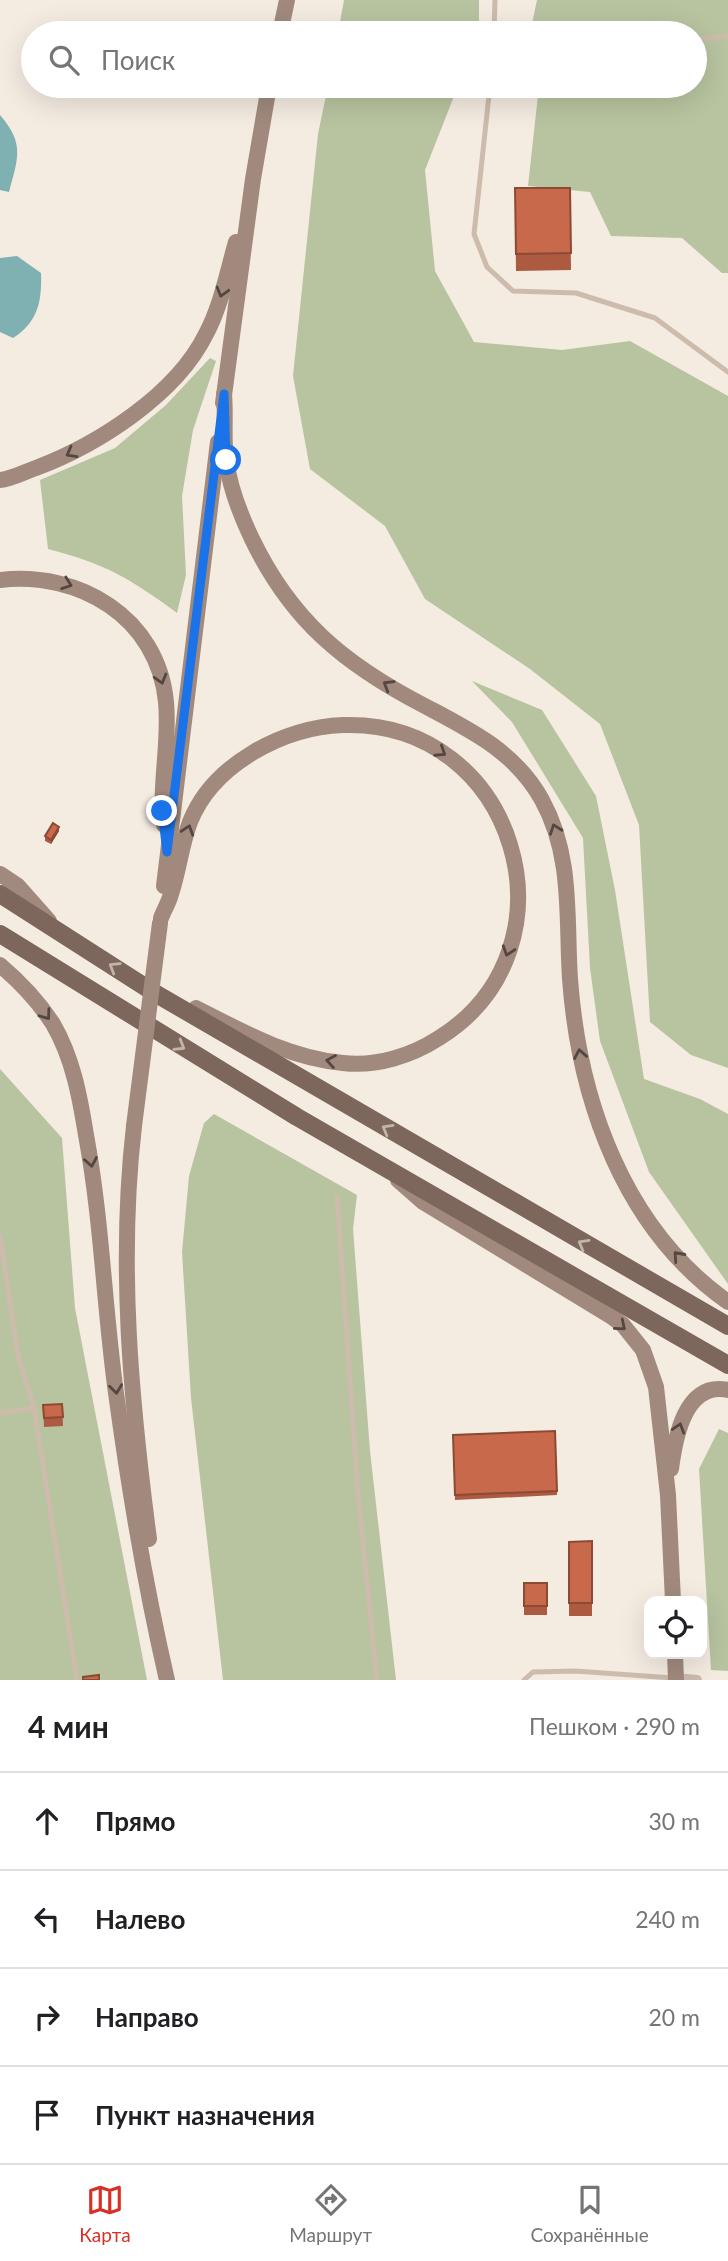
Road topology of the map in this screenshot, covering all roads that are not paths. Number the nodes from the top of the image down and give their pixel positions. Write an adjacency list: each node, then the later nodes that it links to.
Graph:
1 (287, 0): 3 (main road)
2 (495, 0): 4 (lane)
3 (283, 21)
4 (495, 21)
5 (728, 36): 6 (lane)
6 (707, 39)
7 (267, 98): 9 (main road)
8 (489, 98): 10 (lane)
9 (253, 179): 11 (main road); 12 (main road, one-way to 12)
10 (728, 372)
11 (224, 394): 14 (main road); 25 (main road, one-way to 11)
12 (0, 480)
13 (0, 580): 14 (main road, one-way to 14)
14 (167, 852): 17 (main road)
15 (0, 874): 18 (main road)
16 (0, 894): 18 (main road)
17 (160, 920): 21 (main road, one-way to 21); 36 (main road, bridge)
18 (58, 930): 21 (main road, one-way to 18)
19 (0, 934): 22 (main road, one-way to 22)
20 (0, 965): 36 (main road, one-way to 36)
21 (153, 992): 26 (main road, one-way to 21)
22 (382, 1166): 27 (main road); 31 (main road, one-way to 31)
23 (337, 1196): 37 (lane)
24 (0, 1236): 29 (lane)
25 (728, 1302)
26 (728, 1326)
27 (728, 1365)
28 (728, 1390): 31 (main road, one-way to 28)
29 (34, 1408): 30 (lane); 35 (lane)
30 (0, 1413)
31 (668, 1495): 32 (main road)
32 (673, 1596)
33 (675, 1659): 34 (main road)
34 (676, 1679): 38 (lane); 39 (street)
35 (77, 1680)
36 (168, 1680)
37 (377, 1680)
38 (524, 1680)
39 (696, 1680)

